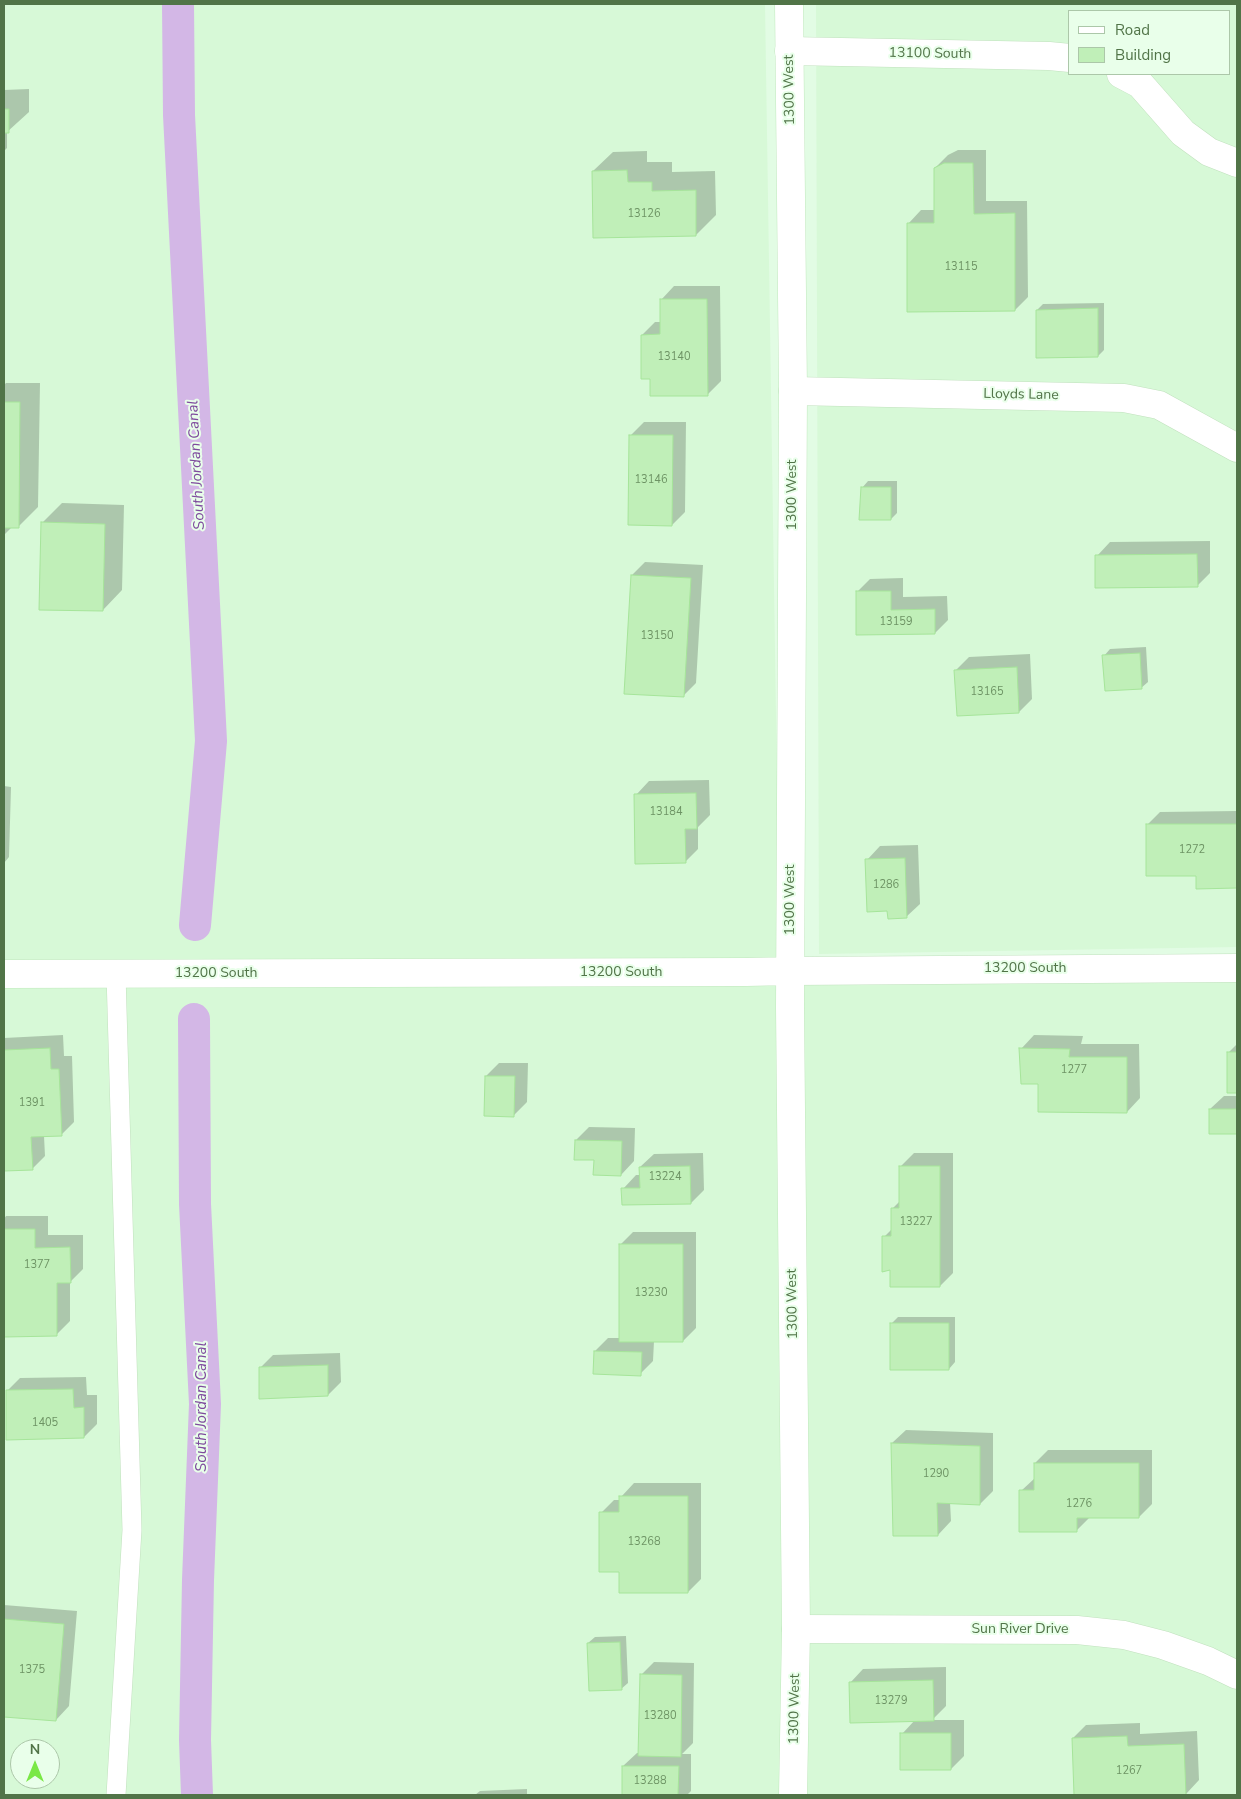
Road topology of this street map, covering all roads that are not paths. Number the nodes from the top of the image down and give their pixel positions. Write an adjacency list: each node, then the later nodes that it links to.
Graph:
1 (789, 4): 2 (street, 1300 West)
2 (789, 51): 3 (street, 13100 South); 6 (street, 1300 West)
3 (1068, 58)
4 (1123, 75): 5 (street)
5 (1237, 163)
6 (793, 391): 7 (street, Lloyds Lane); 9 (street, 1300 West)
7 (1237, 448)
8 (1237, 968): 9 (street, 13200 South)
9 (791, 971): 11 (street, 13200 South); 12 (street, 1300 West)
10 (4, 974): 11 (street, 13200 South)
11 (116, 974): 14 (lane)
12 (796, 1630): 13 (street, Sun River Drive); 15 (street, 1300 West)
13 (1237, 1675)
14 (116, 1795)
15 (793, 1795)

